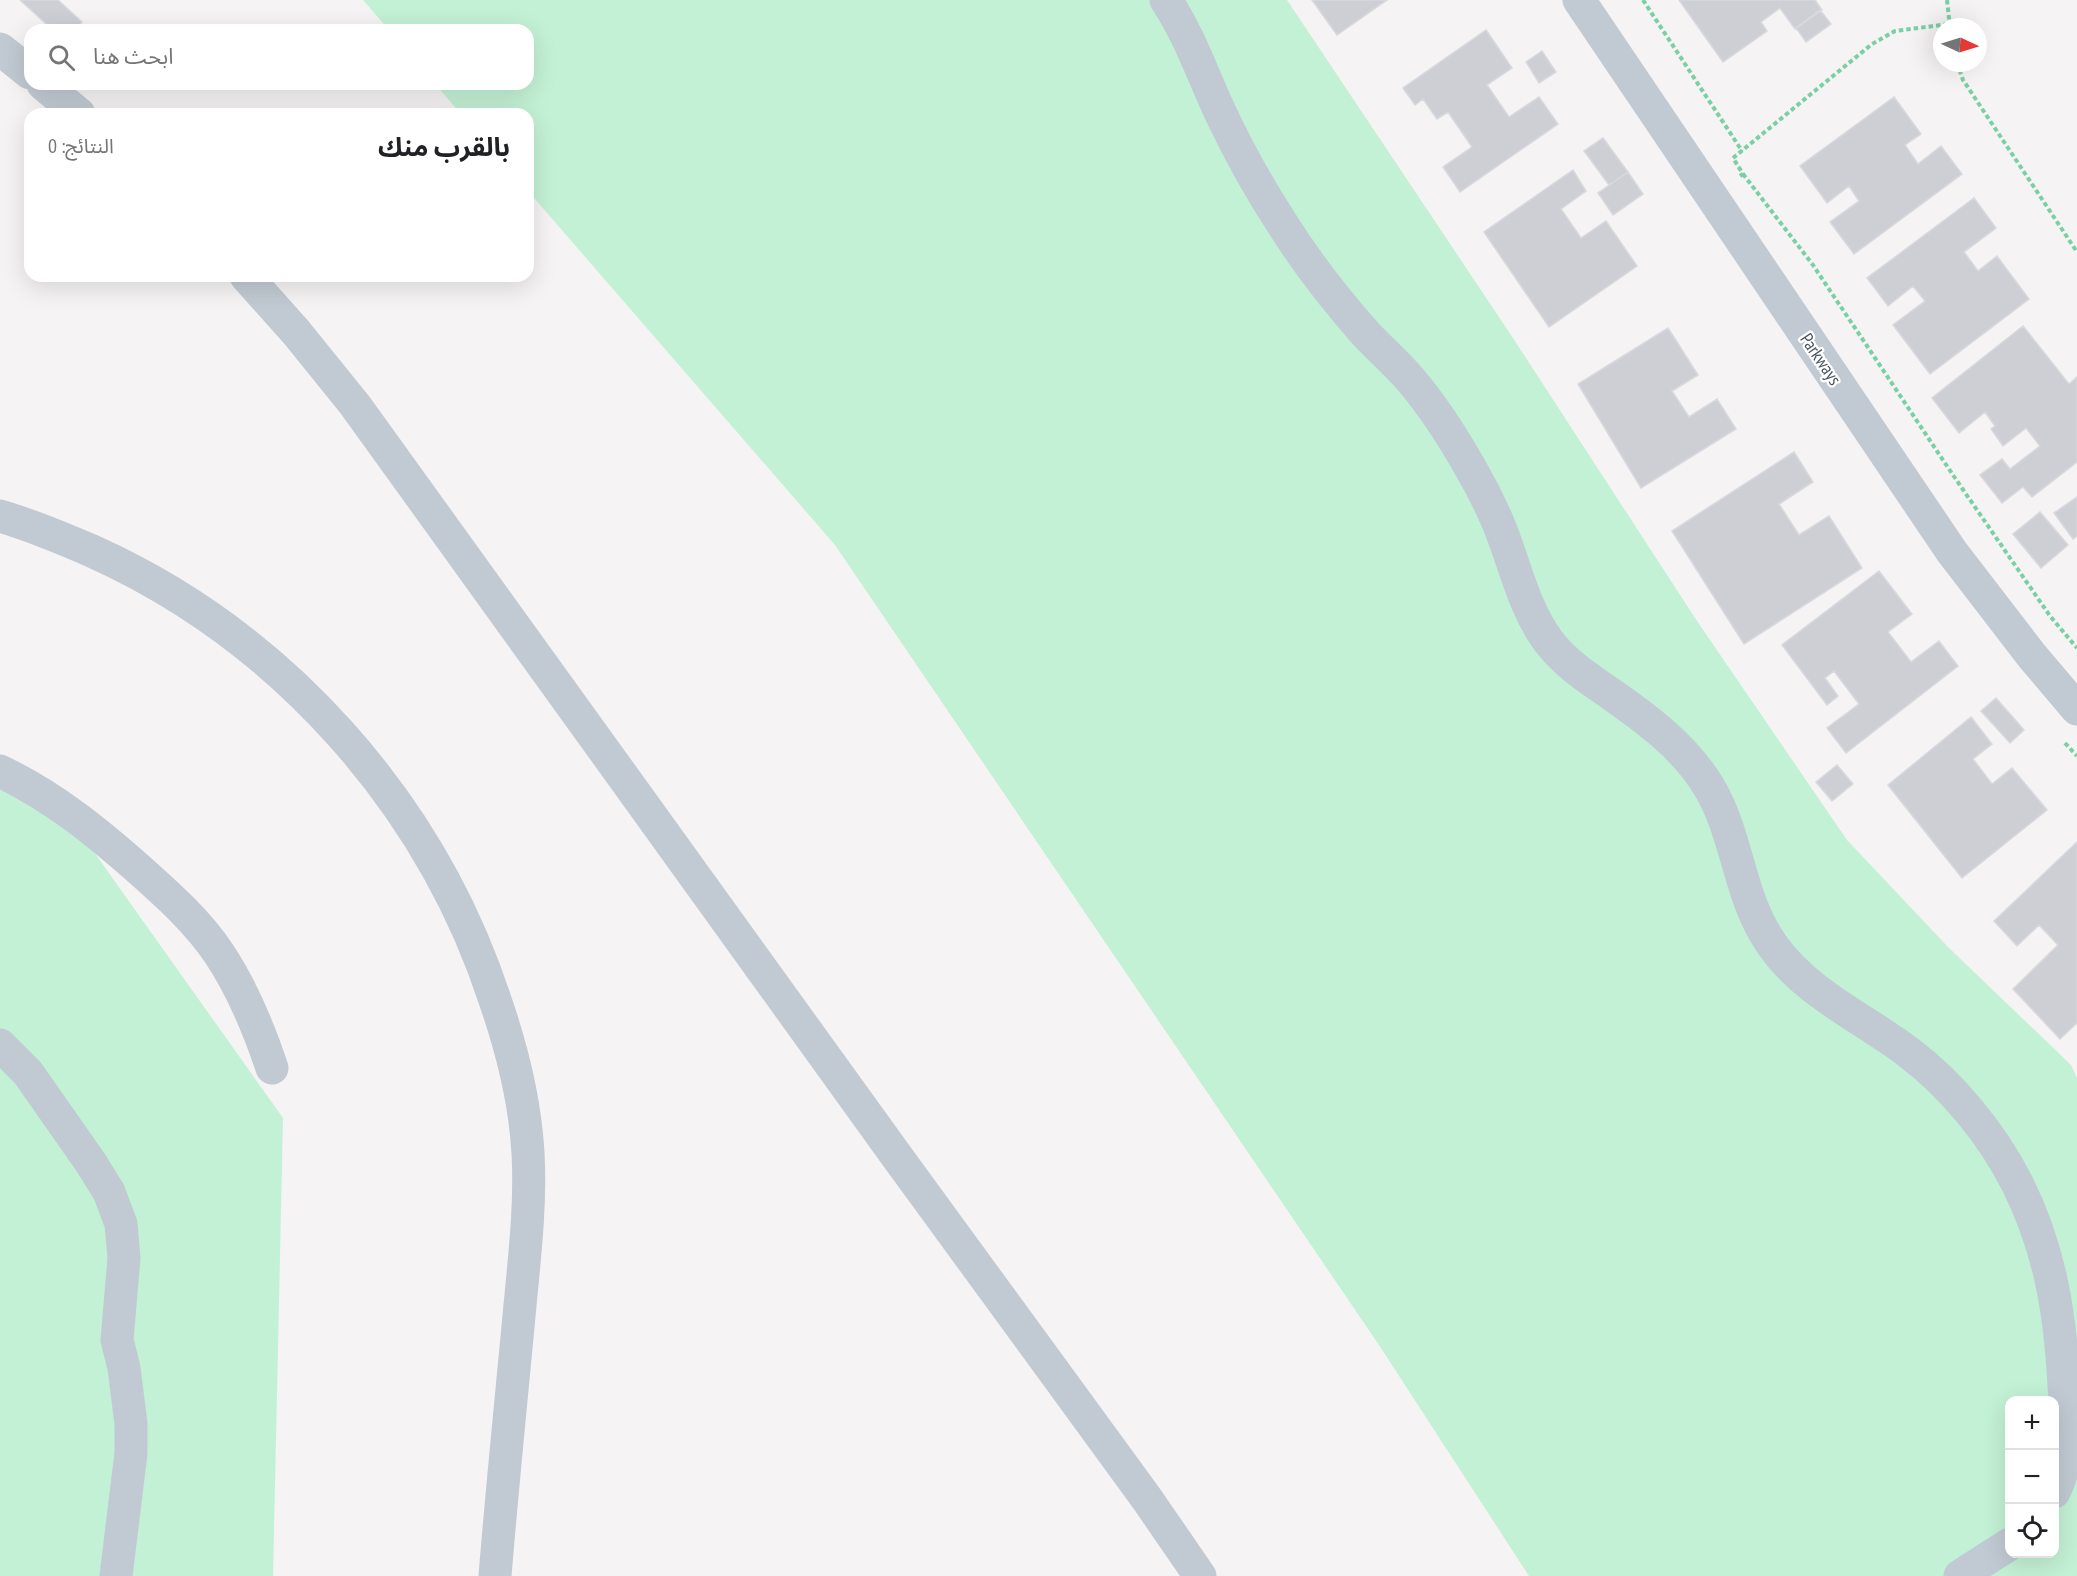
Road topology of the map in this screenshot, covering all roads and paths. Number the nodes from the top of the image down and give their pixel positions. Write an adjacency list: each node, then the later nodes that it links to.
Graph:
1 (1166, 0): 23 (street)
2 (1579, 0): 14 (street, Parkways)
3 (1643, 0): 12 (path)
4 (1947, 0): 5 (path)
5 (1949, 18)
6 (1933, 28): 12 (path)
7 (0, 49): 8 (street)
8 (24, 68)
9 (1961, 72): 15 (path)
10 (50, 90): 11 (street)
11 (72, 108)
12 (1742, 151): 13 (path)
13 (1743, 174): 14 (path); 18 (path)
14 (1711, 196): 19 (street, Parkways)
15 (2077, 252)
16 (251, 282): 27 (street)
17 (0, 516): 26 (street)
18 (2077, 648)
19 (2077, 709)
20 (0, 771): 22 (street)
21 (0, 1045): 25 (street)
22 (272, 1068)
23 (2059, 1480)
24 (2005, 1547): 28 (street)
25 (116, 1576)
26 (495, 1576)
27 (1200, 1576)
28 (1960, 1576)

